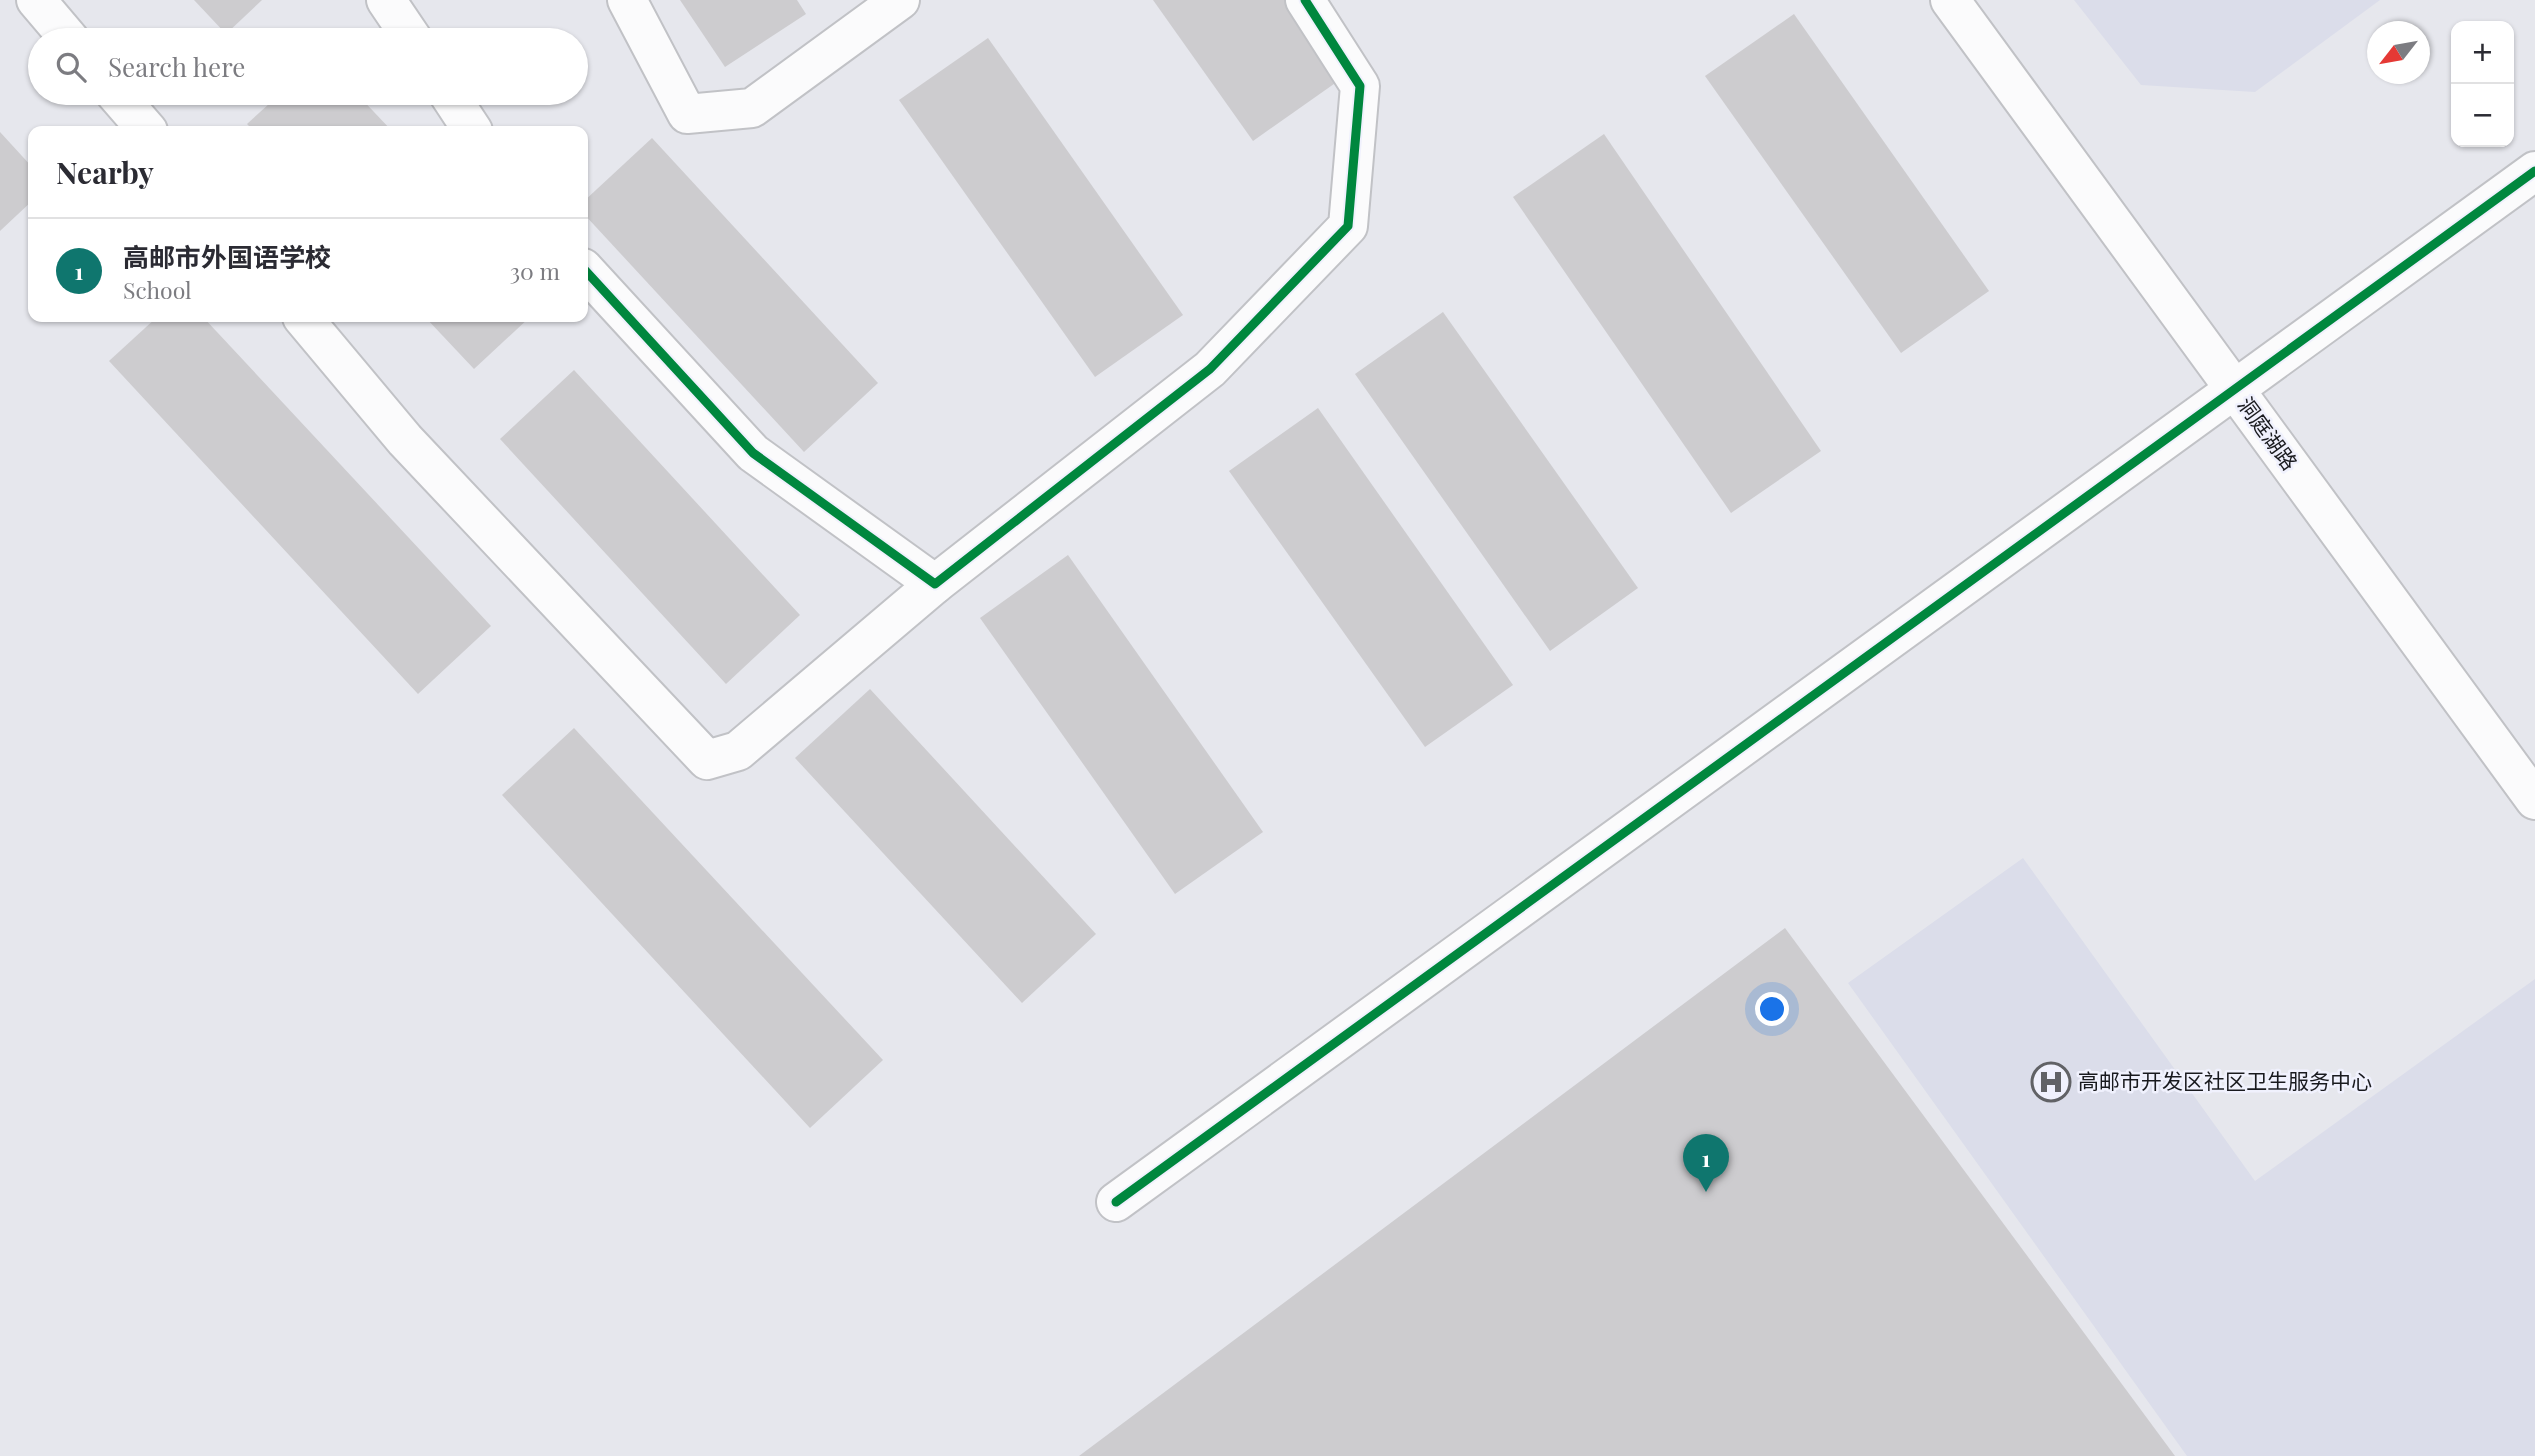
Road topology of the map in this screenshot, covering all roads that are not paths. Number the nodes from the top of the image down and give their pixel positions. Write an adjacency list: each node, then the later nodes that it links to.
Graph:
1 (36, 0): 7 (street)
2 (386, 0): 8 (street)
3 (627, 0): 4 (street)
4 (900, 0)
5 (1304, 0): 17 (street)
6 (1950, 0): 16 (street, 洞庭湖路)
7 (60, 28)
8 (405, 28)
9 (125, 105): 11 (street)
10 (456, 105): 12 (street)
11 (144, 126)
12 (470, 126)
13 (2535, 171): 16 (street)
14 (588, 273): 17 (street)
15 (306, 322): 17 (street)
16 (2235, 389): 18 (street, 洞庭湖路); 19 (street)
17 (935, 584)
18 (2535, 800)
19 (1115, 1202)

